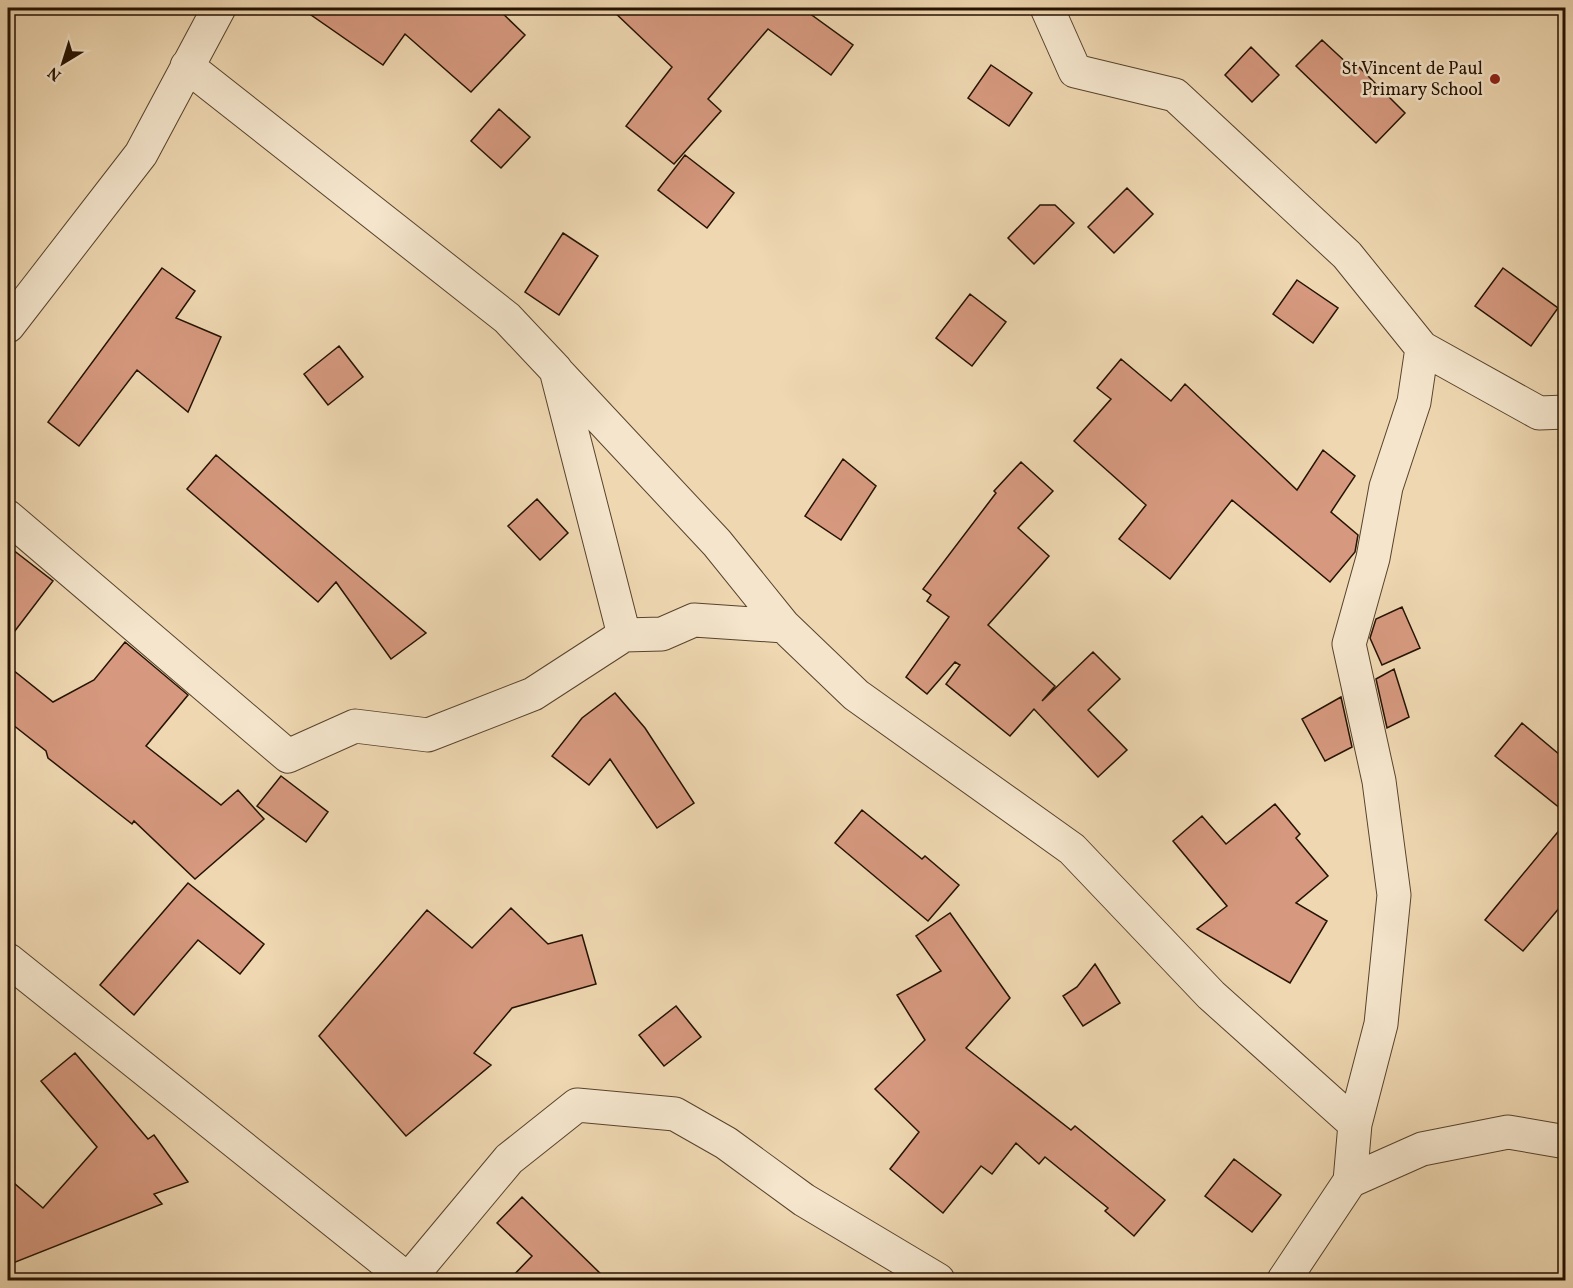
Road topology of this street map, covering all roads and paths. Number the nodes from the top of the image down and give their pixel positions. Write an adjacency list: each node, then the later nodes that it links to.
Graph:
1 (219, 8): 3 (street)
2 (1047, 8): 5 (street)
3 (187, 66): 4 (street); 6 (street)
4 (8, 326)
5 (1422, 348): 7 (street); 12 (street)
6 (556, 370): 9 (street); 10 (street)
7 (1566, 412)
8 (8, 517): 10 (street)
9 (784, 626): 10 (street); 12 (street)
10 (624, 635)
11 (8, 960): 15 (street)
12 (1354, 1124): 14 (street)
13 (1566, 1142): 14 (street)
14 (1350, 1181): 17 (street)
15 (408, 1281): 16 (street)
16 (938, 1281)
17 (1284, 1281)

